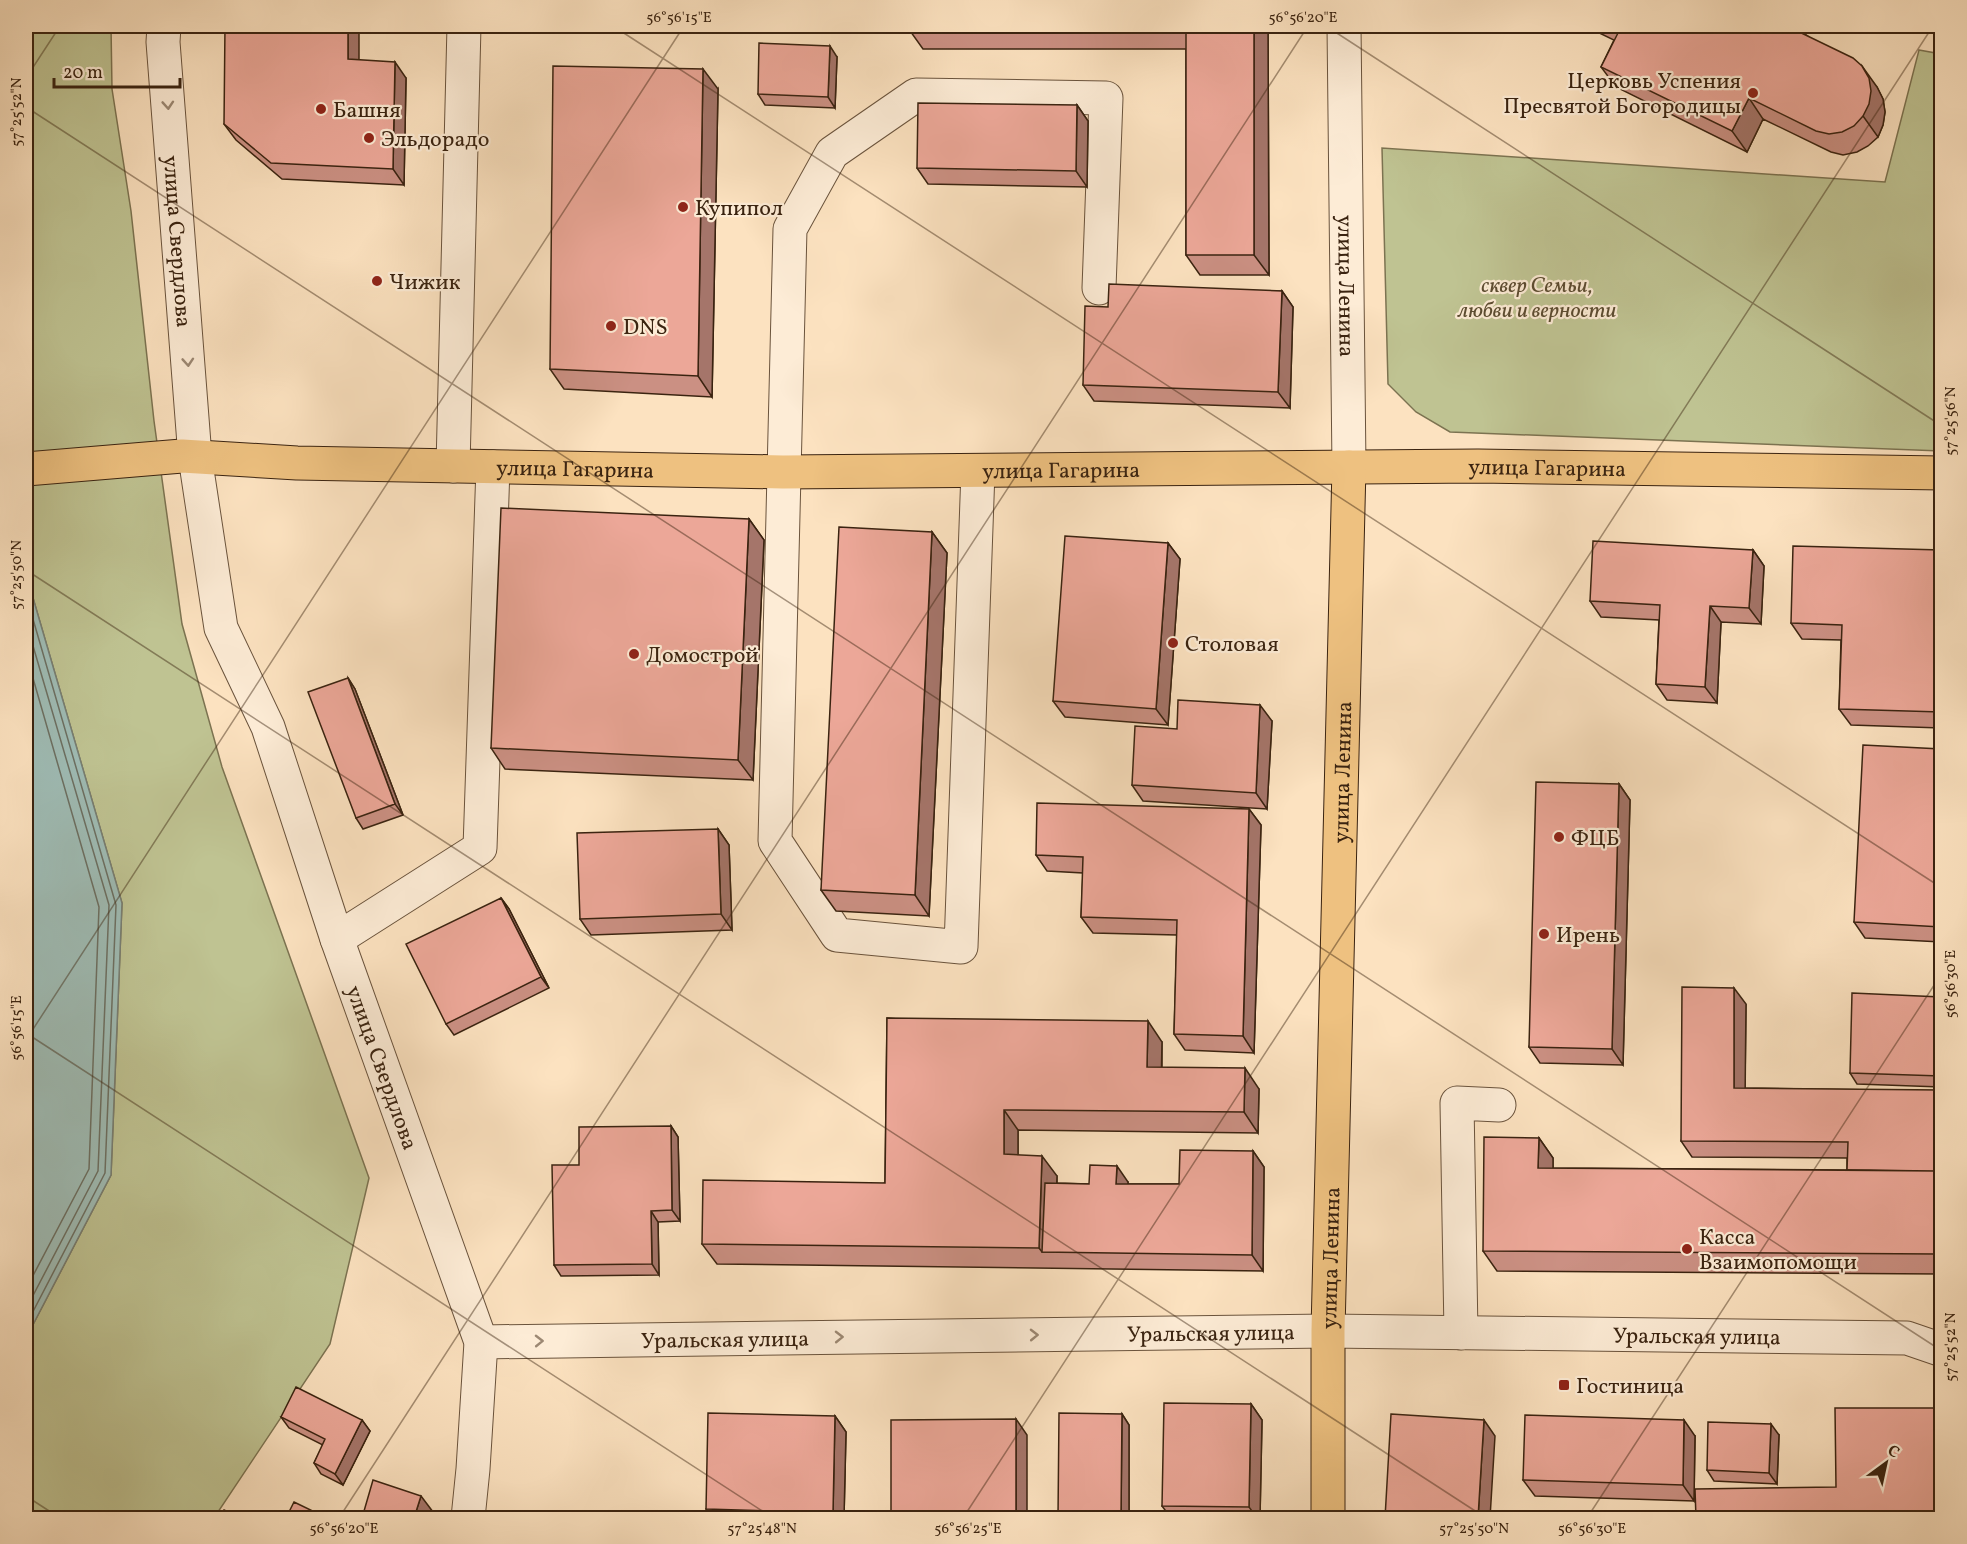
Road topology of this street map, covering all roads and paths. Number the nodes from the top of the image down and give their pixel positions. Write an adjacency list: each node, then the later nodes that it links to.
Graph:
1 (164, 26): 5 (street, улица Свердлова, one-way to 5)
2 (464, 26): 6 (street)
3 (1344, 26): 8 (street, улица Ленина)
4 (1099, 288): 11 (street)
5 (188, 457): 6 (main road, улица Гагарина); 9 (main road, улица Гагарина); 13 (street, улица Свердлова)
6 (453, 466): 7 (main road, улица Гагарина)
7 (493, 467): 11 (main road, улица Гагарина); 13 (street)
8 (1349, 467): 10 (main road, улица Гагарина); 12 (main road, улица Гагарина); 15 (main road, улица Ленина)
9 (26, 469)
10 (978, 471): 11 (main road, улица Гагарина); 11 (street)
11 (783, 472)
12 (1941, 473)
13 (337, 939): 17 (street, улица Свердлова)
14 (1499, 1105): 16 (street)
15 (1329, 1331): 16 (street, Уральская улица); 17 (street, Уральская улица, one-way to 15); 20 (main road, улица Ленина)
16 (1461, 1333): 18 (street, Уральская улица)
17 (481, 1342): 19 (street, улица Свердлова)
18 (1941, 1350)
19 (468, 1518)
20 (1328, 1518)

